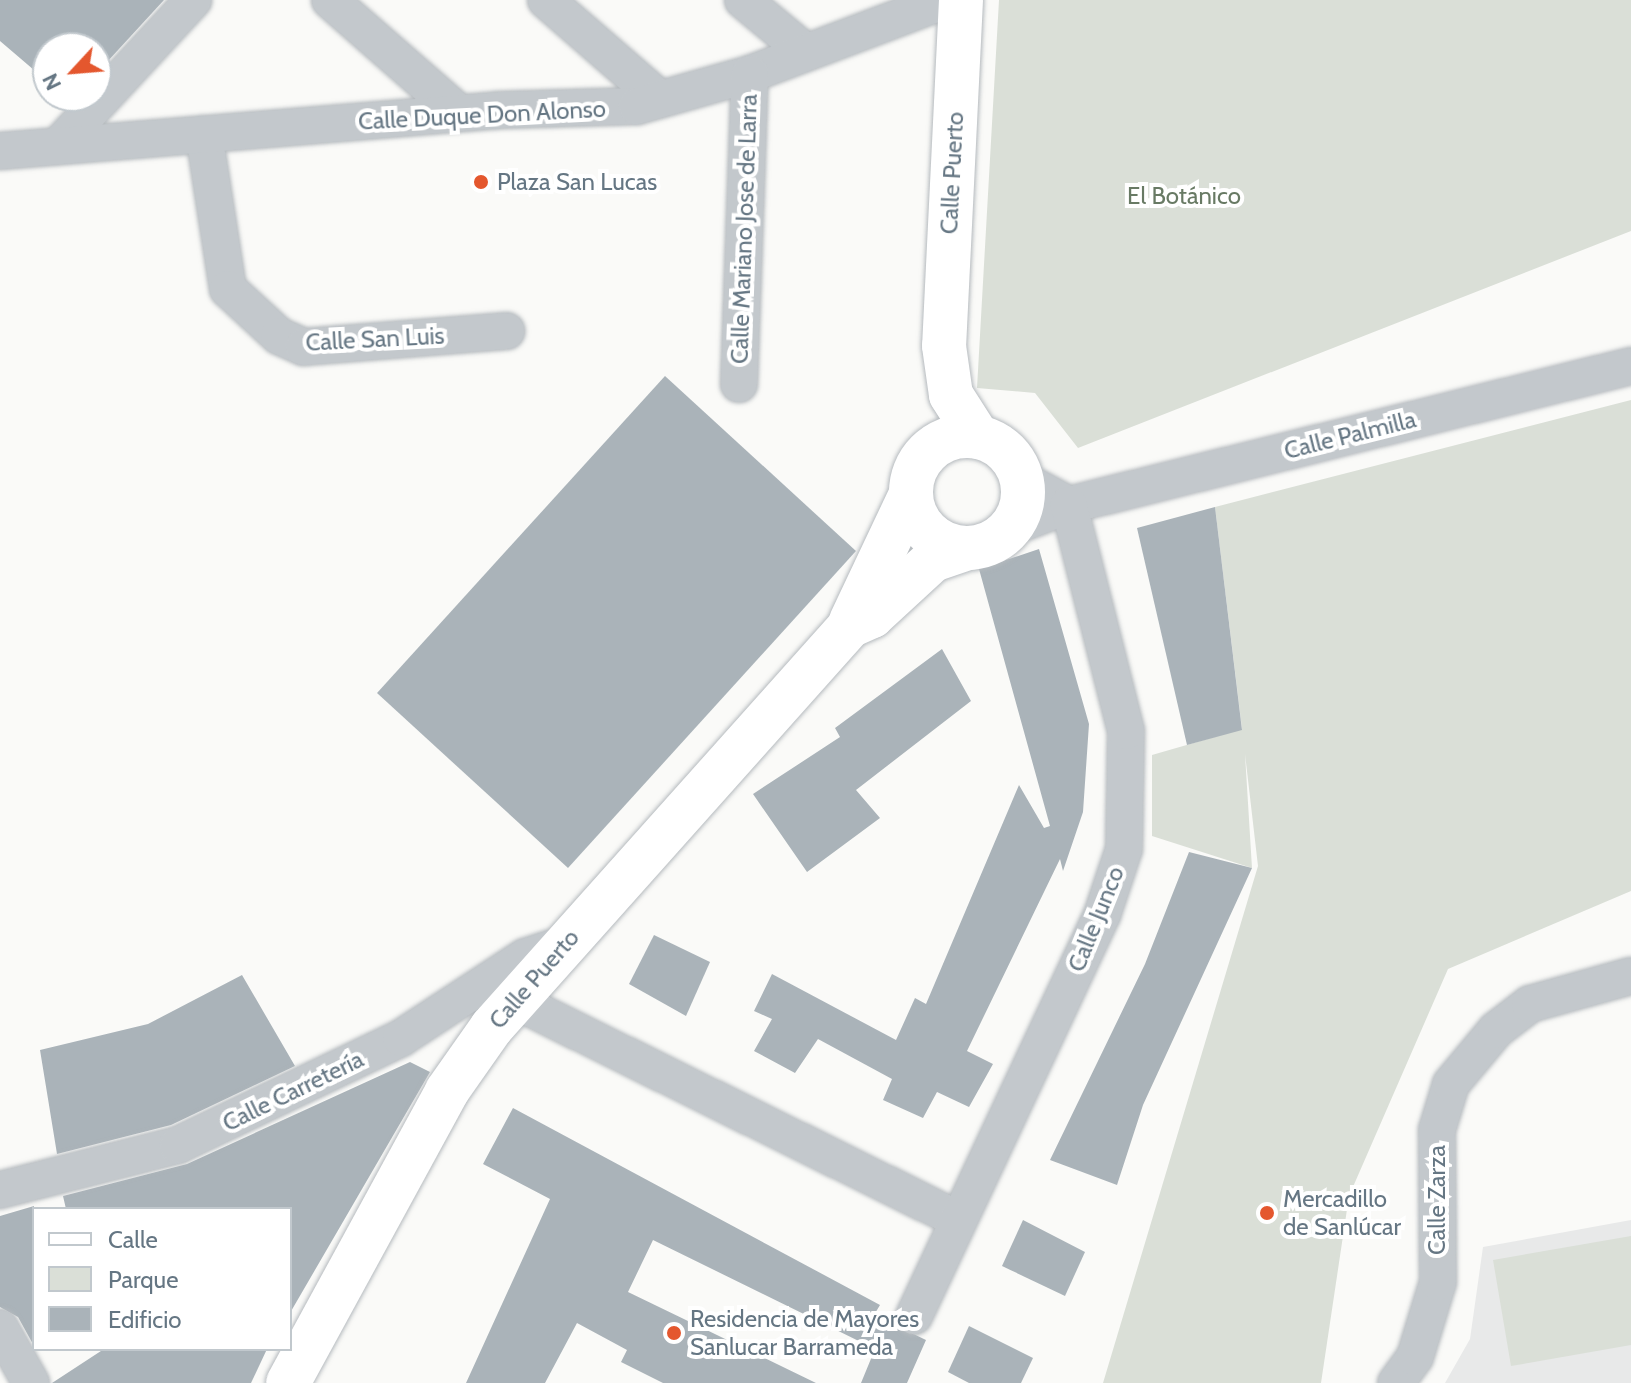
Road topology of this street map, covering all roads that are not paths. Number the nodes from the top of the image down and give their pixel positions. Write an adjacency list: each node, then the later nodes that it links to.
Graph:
1 (193, 0): 12 (street)
2 (330, 0): 10 (street)
3 (546, 0): 9 (street)
4 (743, 0): 7 (street)
5 (946, 0): 7 (street, Calle Duque Don Alonso)
6 (961, 0): 15 (main road, Calle Puerto)
7 (802, 49): 8 (street, Calle Duque Don Alonso)
8 (750, 74): 9 (street, Calle Duque Don Alonso); 17 (street, Calle Mariano Jose de Larra)
9 (660, 99): 10 (street, Calle Duque Don Alonso)
10 (459, 113): 11 (street, Calle Duque Don Alonso)
11 (204, 134): 12 (street, Calle Duque Don Alonso); 14 (street, Calle San Luis)
12 (58, 146): 13 (street, Calle Duque Don Alonso)
13 (0, 151)
14 (506, 331)
15 (944, 346): 18 (main road, Calle Puerto); 19 (main road, Calle Puerto)
16 (1631, 366): 21 (street, Calle Palmilla)
17 (739, 384)
18 (978, 437): 19 (main road); 20 (main road)
19 (915, 478): 23 (main road); 24 (main road, Calle Puerto)
20 (1023, 480): 21 (street); 22 (main road)
21 (1069, 505): 22 (street, Calle Palmilla); 29 (street, Calle Junco)
22 (1012, 527): 23 (main road)
23 (965, 549): 24 (main road, Calle Puerto)
24 (850, 626): 25 (main road, Calle Puerto)
25 (564, 944): 27 (main road, Calle Puerto); 28 (street, Calle Carretería)
26 (1631, 976): 34 (street, Calle Zarza)
27 (514, 1000): 29 (street); 33 (main road, Calle Puerto)
28 (0, 1190)
29 (955, 1218): 30 (street, Calle Junco)
30 (914, 1316)
31 (0, 1328): 32 (street)
32 (31, 1383)
33 (288, 1383)
34 (1396, 1383)

